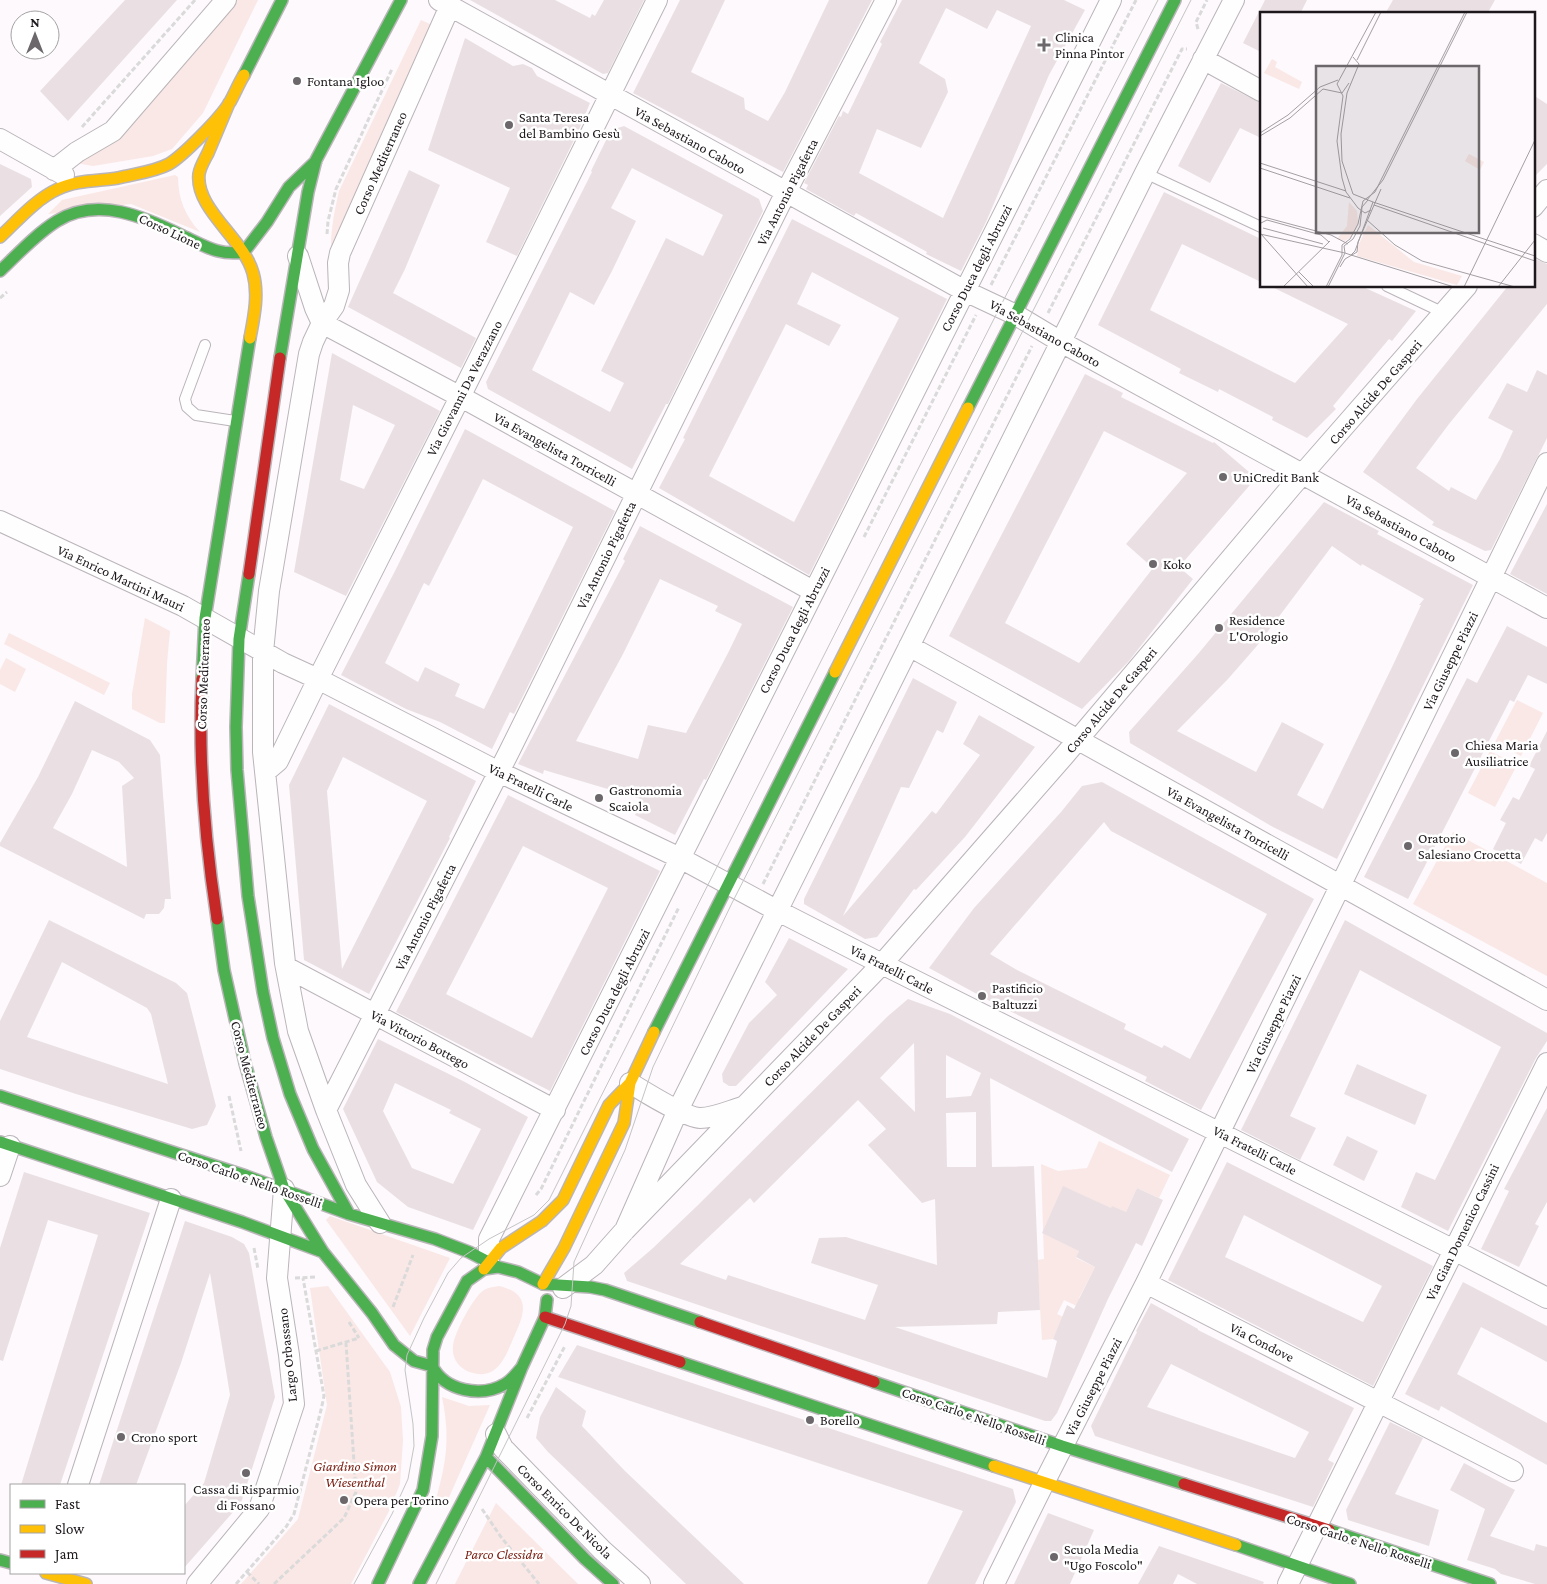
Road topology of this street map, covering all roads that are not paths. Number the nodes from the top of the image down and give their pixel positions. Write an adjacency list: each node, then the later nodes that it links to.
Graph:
1 (226, 0): 16 (street)
2 (282, 0): 13 (main road)
3 (401, 0): 15 (main road)
4 (657, 0): 12 (street, Via Giovanni Da Verazzano)
5 (886, 0): 20 (street, Via Antonio Pigafetta)
6 (1175, 0): 33 (main road)
7 (1234, 0): 10 (street)
8 (1107, 1): 31 (street, Corso Duca degli Abruzzi)
9 (444, 3): 12 (street, Via Sebastiano Caboto); 34 (street, Corso Mediterraneo)
10 (1203, 59): 11 (street); 17 (street)
11 (1260, 90)
12 (609, 96): 20 (street, Via Sebastiano Caboto); 37 (street, Via Giovanni Da Verazzano)
13 (229, 103): 18 (main road); 25 (main road, Corso Mediterraneo)
14 (0, 139): 16 (street)
15 (316, 160): 25 (main road); 26 (main road)
16 (54, 170): 18 (street)
17 (1145, 173): 22 (lane); 35 (street)
18 (77, 183): 23 (main road)
19 (1547, 190): 21 (street)
20 (786, 192): 31 (street, Via Sebastiano Caboto); 41 (street, Via Antonio Pigafetta)
21 (1534, 206)
22 (1260, 227)
23 (0, 237)
24 (1534, 245): 27 (street)
25 (244, 252): 28 (main road, Corso Lione); 38 (main road, Corso Mediterraneo)
26 (297, 252): 34 (street); 47 (main road)
27 (1547, 252)
28 (0, 271)
29 (1391, 288): 32 (lane)
30 (1465, 288): 32 (street, Corso Alcide De Gasperi)
31 (965, 291): 33 (street, Via Sebastiano Caboto); 44 (street, Corso Duca degli Abruzzi)
32 (1444, 313): 40 (street, Corso Alcide De Gasperi)
33 (1016, 315): 35 (street, Via Sebastiano Caboto); 55 (main road)
34 (322, 322): 37 (street, Via Evangelista Torricelli); 49 (street, Corso Mediterraneo)
35 (1061, 342): 40 (street, Via Sebastiano Caboto); 48 (street)
36 (204, 344): 38 (lane)
37 (460, 397): 41 (street, Via Evangelista Torricelli); 50 (street, Via Giovanni Da Verazzano)
38 (236, 421): 46 (main road, Corso Mediterraneo)
39 (1547, 462): 43 (street, Via Giuseppe Piazzi)
40 (1303, 474): 43 (street, Via Sebastiano Caboto); 51 (street, Corso Alcide De Gasperi)
41 (636, 493): 44 (street, Via Evangelista Torricelli); 53 (street, Via Antonio Pigafetta)
42 (0, 522): 46 (street, Via Enrico Martini Mauri)
43 (1491, 577): 45 (street, Via Sebastiano Caboto); 56 (street, Via Giuseppe Piazzi)
44 (813, 591): 54 (street, Corso Duca degli Abruzzi)
45 (1547, 608)
46 (204, 618): 47 (street, Via Enrico Martini Mauri); 72 (main road, Corso Mediterraneo)
47 (239, 639): 49 (street, Via Fratelli Carle); 74 (main road)
48 (909, 646): 51 (street, Via Evangelista Torricelli); 57 (street)
49 (264, 652): 50 (street, Via Fratelli Carle); 52 (street, Corso Mediterraneo)
50 (318, 679): 52 (street, Via Giovanni Da Verazzano); 53 (street, Via Fratelli Carle)
51 (1077, 740): 56 (street, Via Evangelista Torricelli); 58 (street, Corso Alcide De Gasperi)
52 (265, 772): 59 (street, Corso Mediterraneo)
53 (499, 772): 54 (street, Via Fratelli Carle); 61 (street, Via Antonio Pigafetta)
54 (680, 858): 55 (street, Via Fratelli Carle); 67 (street, Corso Duca degli Abruzzi)
55 (727, 884): 57 (street, Via Fratelli Carle); 63 (main road)
56 (1341, 886): 60 (street, Via Evangelista Torricelli); 69 (street, Via Giuseppe Piazzi)
57 (778, 911): 58 (street, Via Fratelli Carle); 68 (street)
58 (882, 964): 65 (street, Corso Alcide De Gasperi); 69 (street, Via Fratelli Carle)
59 (286, 967): 61 (street, Via Vittorio Bottego); 66 (street, Corso Mediterraneo)
60 (1547, 1000)
61 (375, 1014): 66 (street, Via Antonio Pigafetta); 67 (street, Via Vittorio Bottego)
62 (1547, 1063): 79 (street, Via Gian Domenico Cassini)
63 (630, 1082): 68 (street, Corso Alcide De Gasperi); 78 (main road); 81 (main road)
64 (0, 1096): 72 (main road, Corso Carlo e Nello Rosselli)
65 (746, 1105): 68 (street, Corso Alcide De Gasperi); 76 (street, Corso Alcide De Gasperi)
66 (326, 1110): 75 (street, Corso Mediterraneo)
67 (555, 1110): 81 (street, Corso Duca degli Abruzzi)
68 (678, 1110): 76 (street)
69 (1220, 1133): 79 (street, Via Fratelli Carle); 82 (street, Via Giuseppe Piazzi)
70 (5, 1144): 71 (street); 73 (main road)
71 (0, 1176)
72 (284, 1189): 74 (main road, Corso Carlo e Nello Rosselli); 77 (street, Largo Orbassano); 80 (main road, Corso Mediterraneo)
73 (171, 1199): 77 (main road); 98 (street)
74 (350, 1214): 75 (main road, Corso Carlo e Nello Rosselli)
75 (380, 1223): 81 (main road, Corso Carlo e Nello Rosselli)
76 (625, 1230): 83 (street, Corso Alcide De Gasperi)
77 (280, 1237): 80 (main road); 103 (street, Largo Orbassano)
78 (564, 1248): 83 (main road); 85 (main road)
79 (1454, 1250): 84 (street, Via Fratelli Carle); 91 (street, Via Gian Domenico Cassini)
80 (323, 1252): 86 (main road)
81 (488, 1258): 85 (main road); 87 (main road)
82 (1146, 1283): 91 (street, Via Condove); 94 (street, Via Giuseppe Piazzi)
83 (576, 1285): 85 (street, Corso Alcide De Gasperi); 94 (main road, Corso Carlo e Nello Rosselli)
84 (1547, 1298)
85 (545, 1301): 88 (main road); 97 (main road)
86 (394, 1345): 87 (main road); 89 (main road)
87 (432, 1366): 88 (main road); 92 (main road)
88 (522, 1367): 93 (main road)
89 (409, 1373)
90 (420, 1397): 92 (main road)
91 (1378, 1402): 96 (street); 99 (street, Via Gian Domenico Cassini)
92 (432, 1422): 104 (main road)
93 (496, 1434): 95 (main road); 107 (street, Corso Enrico De Nicola)
94 (1062, 1446): 97 (street, Via Giuseppe Piazzi); 99 (main road, Corso Carlo e Nello Rosselli)
95 (486, 1457): 105 (main road); 106 (main road, Corso Enrico De Nicola)
96 (1513, 1471)
97 (1044, 1483): 100 (main road); 108 (street, Via Giuseppe Piazzi)
98 (78, 1484)
99 (1316, 1526): 100 (street, Via Gian Domenico Cassini); 111 (main road, Corso Carlo e Nello Rosselli)
100 (1297, 1565): 109 (street, Via Gian Domenico Cassini); 110 (main road)
101 (51, 1574): 102 (main road)
102 (86, 1584)
103 (197, 1584)
104 (378, 1584)
105 (419, 1584)
106 (613, 1584)
107 (640, 1584)
108 (994, 1584)
109 (1288, 1584)
110 (1350, 1584)
111 (1490, 1584)

